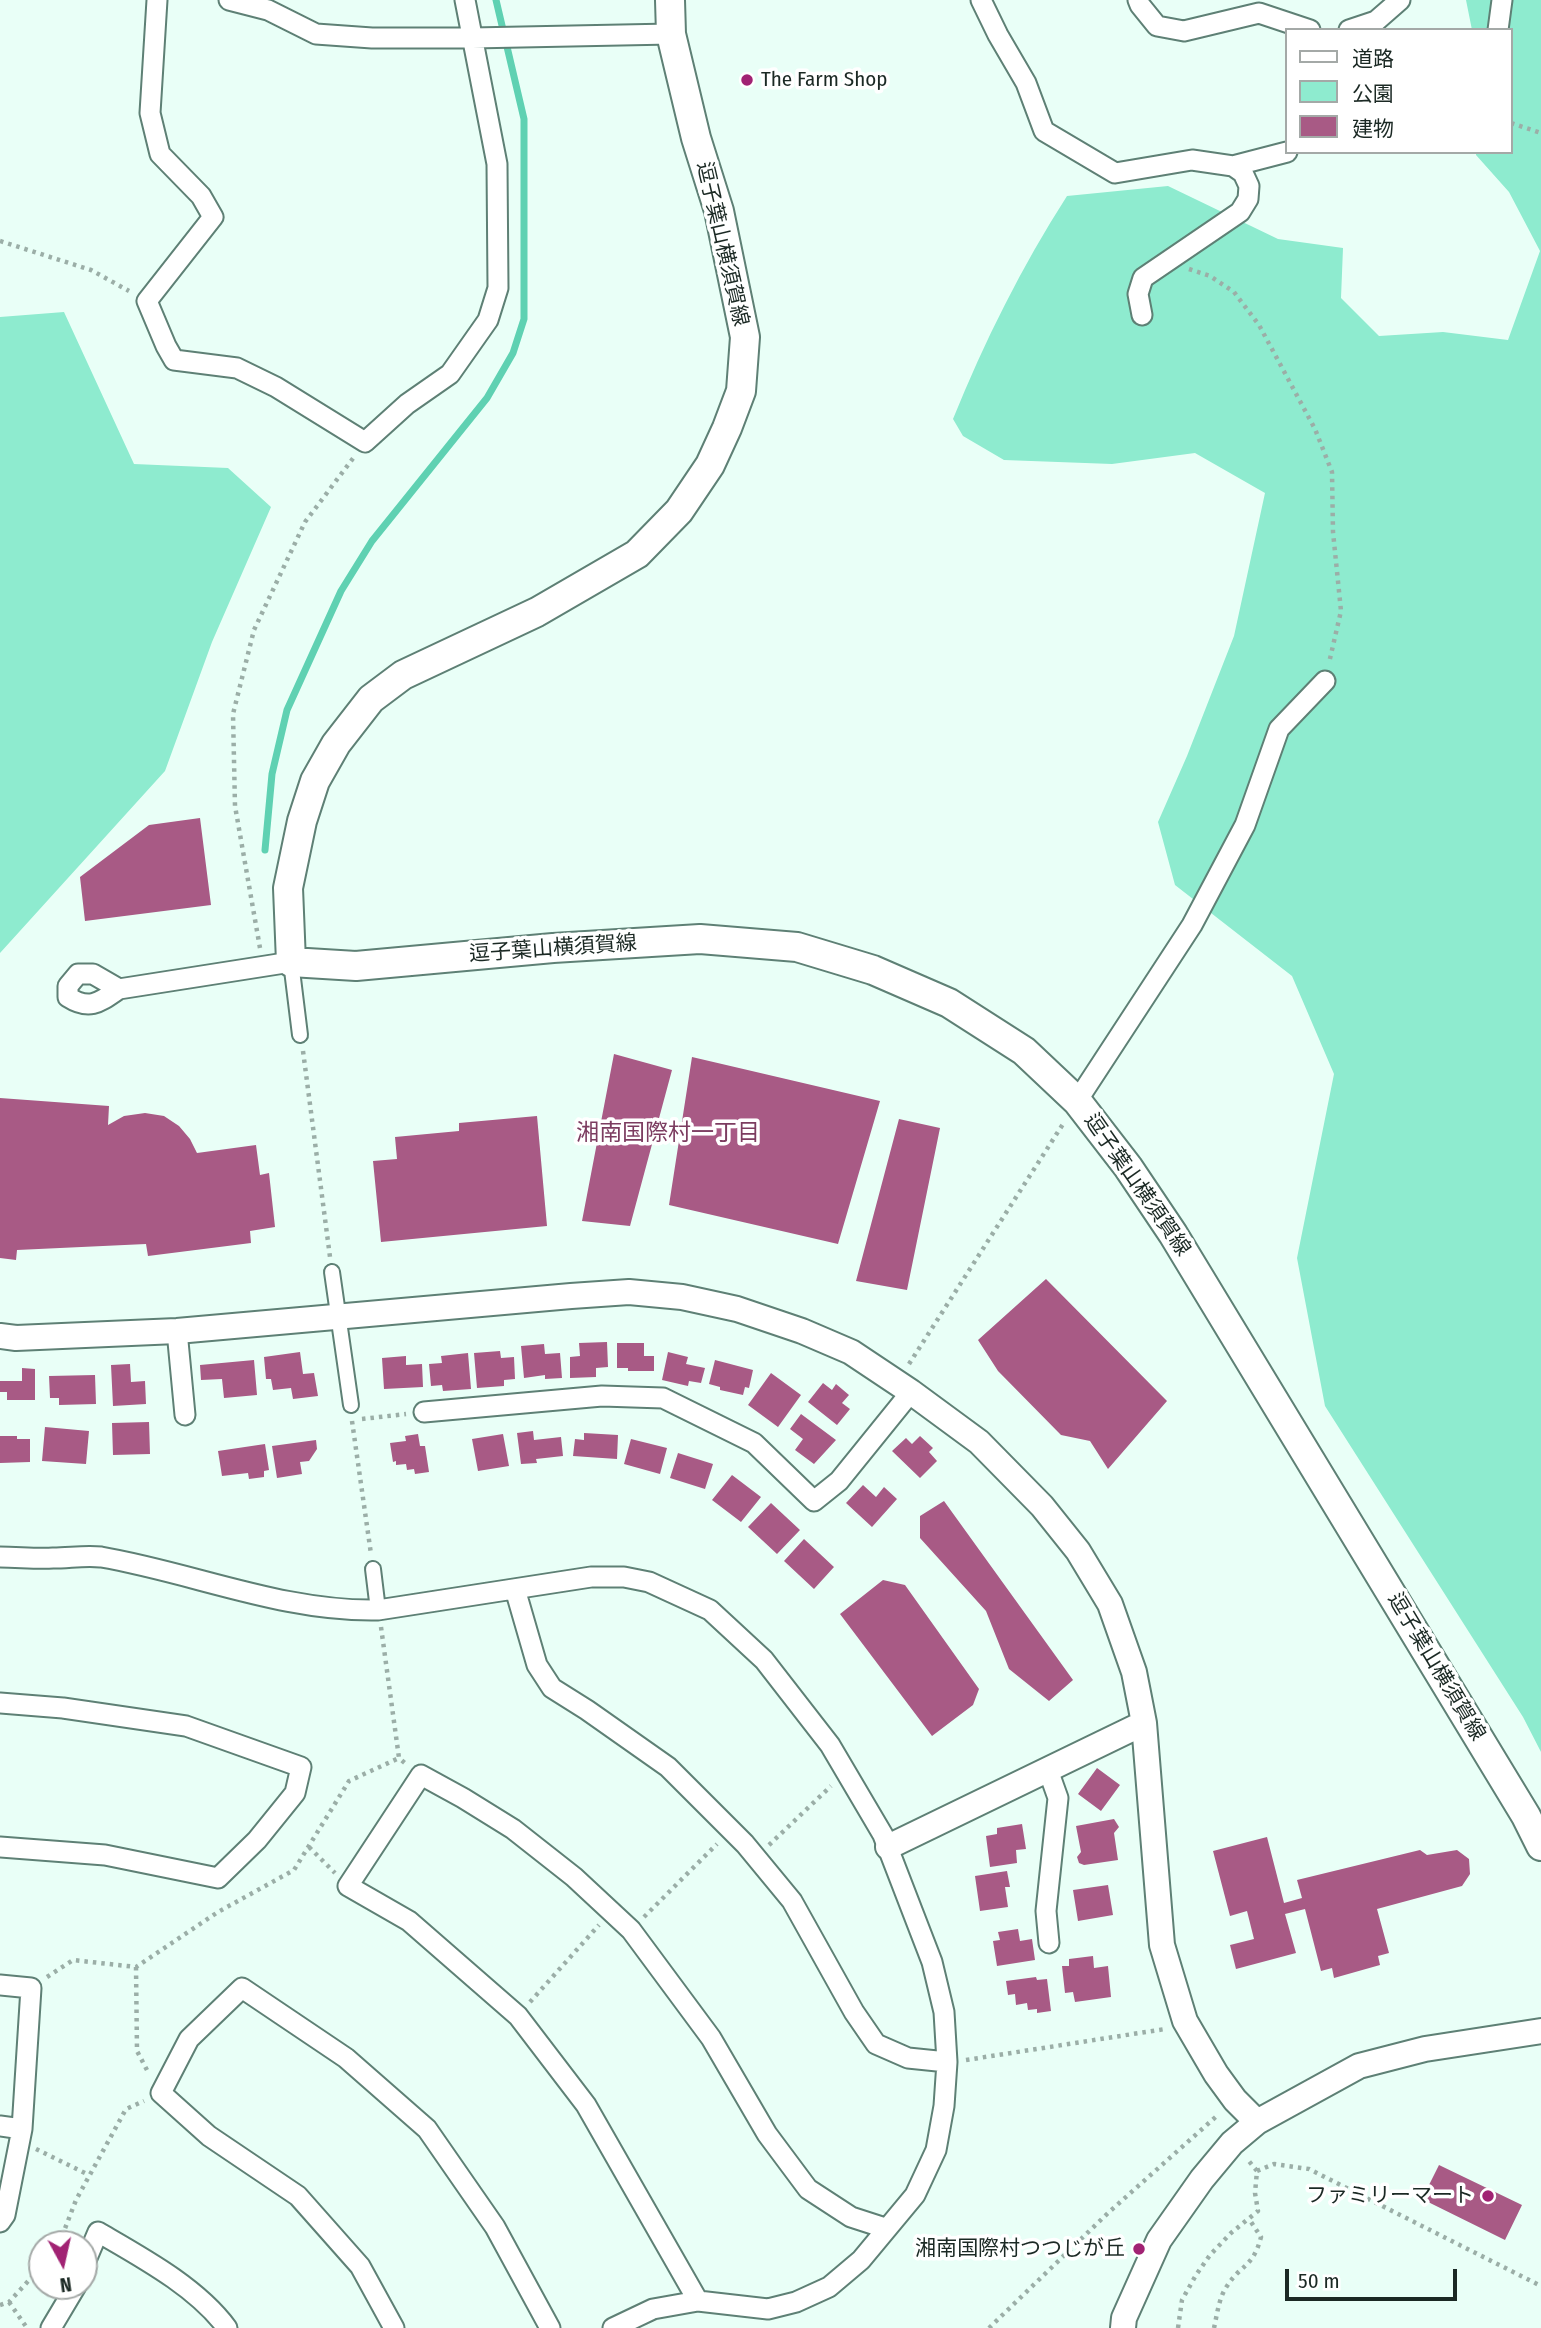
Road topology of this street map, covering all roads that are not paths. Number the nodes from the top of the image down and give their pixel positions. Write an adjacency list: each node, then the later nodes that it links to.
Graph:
1 (158, 0): 13 (street)
2 (229, 0): 13 (street)
3 (465, 0): 13 (street)
4 (670, 0): 12 (main road, 逗子葉山横須賀線)
5 (981, 0): 15 (street)
6 (1138, 0): 9 (street)
7 (1400, 0): 10 (street)
8 (1502, 0): 11 (street)
9 (1304, 28)
10 (1355, 28)
11 (1498, 28)
12 (671, 34): 13 (street); 18 (main road, 逗子葉山横須賀線)
13 (472, 38)
14 (1286, 152): 15 (street)
15 (1233, 166): 16 (street)
16 (1142, 315)
17 (1325, 681): 21 (street)
18 (291, 962): 19 (street); 20 (street); 21 (main road, 逗子葉山横須賀線)
19 (119, 989)
20 (300, 1035)
21 (1077, 1101): 37 (main road, 逗子葉山横須賀線)
22 (332, 1272): 23 (street)
23 (338, 1317): 24 (street); 26 (street); 27 (street)
24 (177, 1331): 25 (street); 29 (street)
25 (0, 1336)
26 (904, 1387): 28 (street); 35 (street)
27 (351, 1405)
28 (424, 1412)
29 (186, 1415)
30 (0, 1557): 33 (street)
31 (373, 1569): 33 (street)
32 (515, 1590): 33 (street); 39 (street); 43 (street)
33 (378, 1610)
34 (0, 1703): 38 (street)
35 (1144, 1723): 36 (street); 44 (street)
36 (1048, 1770): 39 (street); 40 (street)
37 (1541, 1846)
38 (0, 1847)
39 (888, 1847): 43 (street)
40 (1049, 1943)
41 (0, 1985): 46 (street)
42 (1541, 2031): 44 (street)
43 (947, 2062): 48 (street)
44 (1257, 2122): 57 (street)
45 (0, 2126): 46 (street)
46 (22, 2129): 47 (street)
47 (0, 2222)
48 (885, 2228): 51 (street); 51 (street)
49 (98, 2233): 53 (street)
50 (68, 2300): 52 (street)
51 (698, 2301): 56 (street)
52 (51, 2328)
53 (227, 2328)
54 (394, 2328): 55 (street)
55 (550, 2328)
56 (613, 2328)
57 (1123, 2328)

